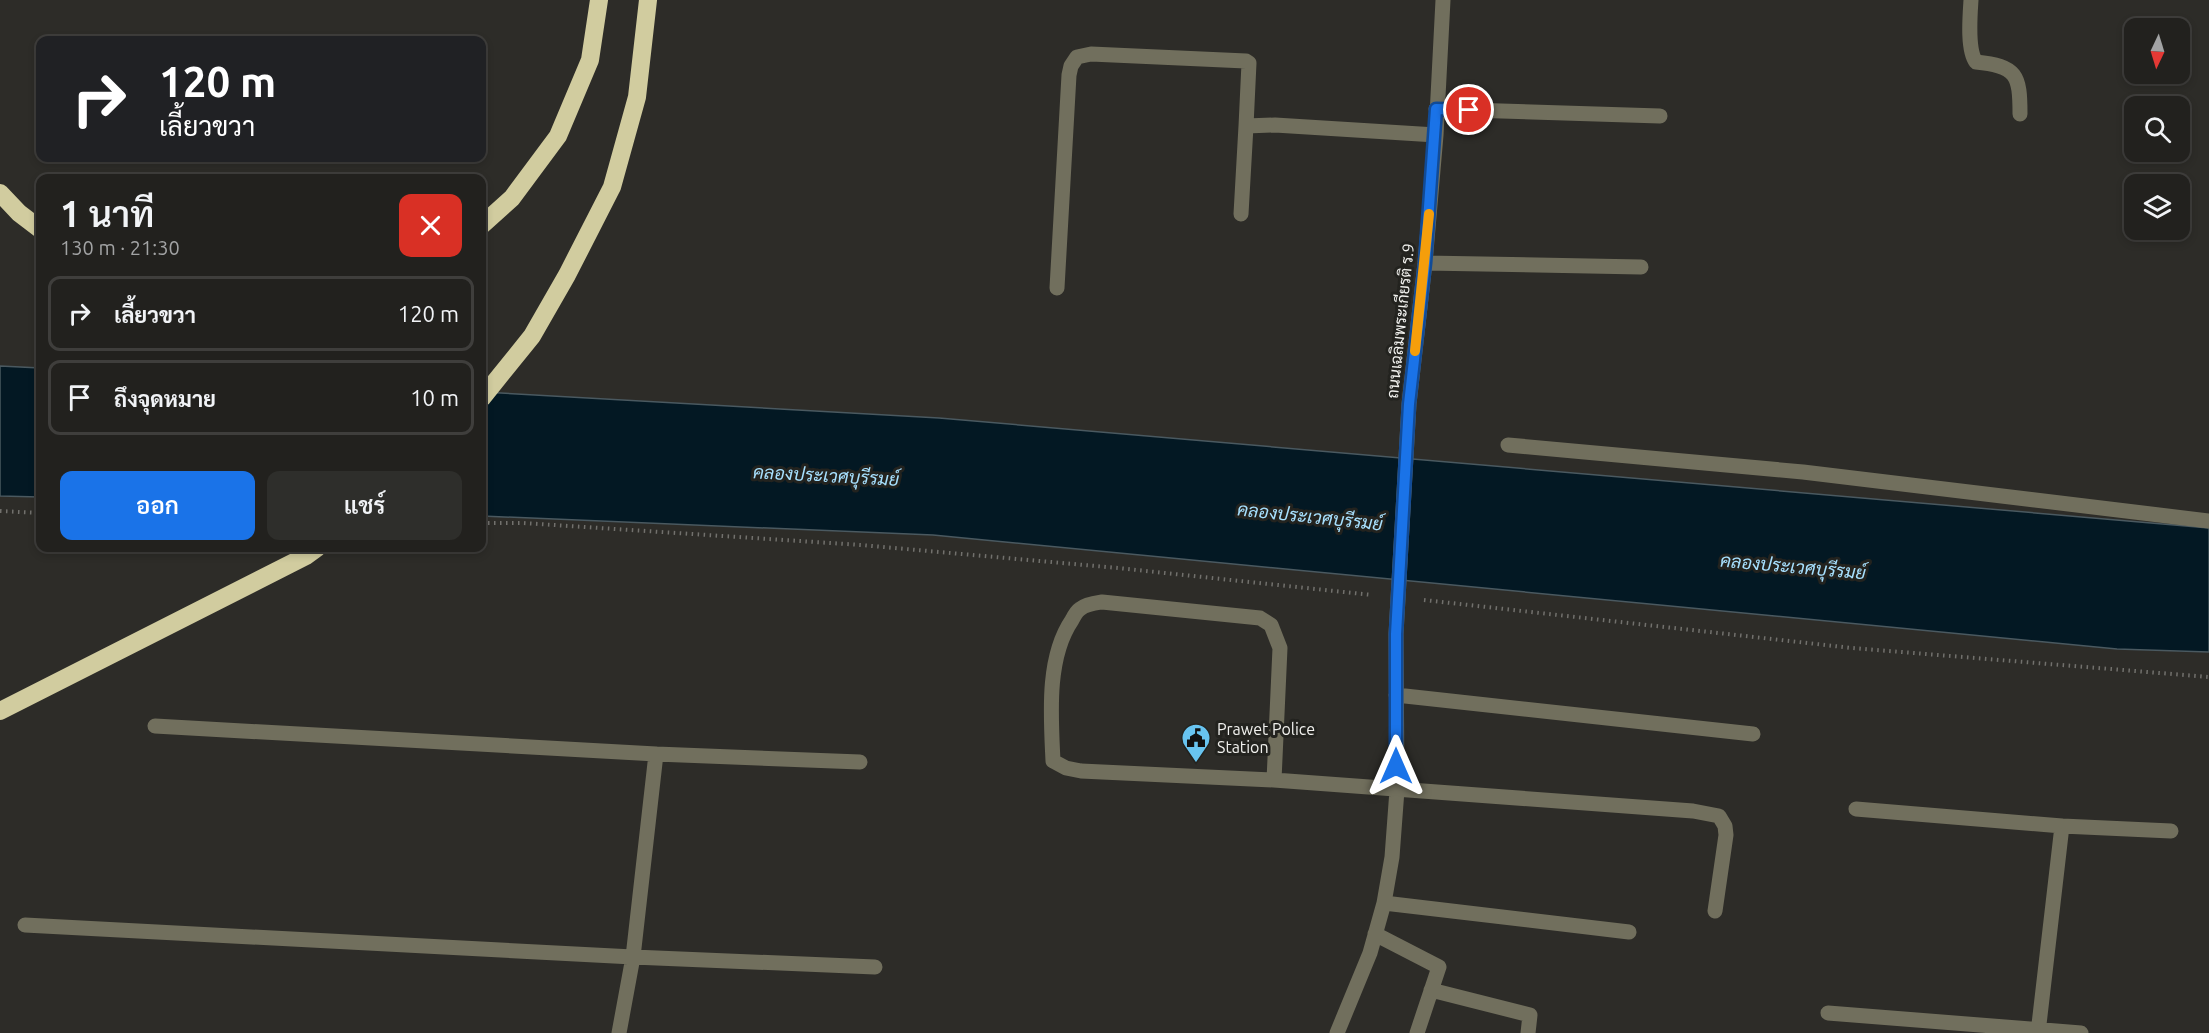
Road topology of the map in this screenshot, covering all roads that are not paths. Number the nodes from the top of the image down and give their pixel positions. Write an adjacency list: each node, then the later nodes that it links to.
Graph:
1 (599, 0): 12 (highway)
2 (648, 0): 17 (highway)
3 (1443, 0): 5 (street, ถนนเฉลิมพระเกียรติ ร.9)
4 (1971, 0): 6 (street)
5 (1436, 109): 7 (street); 9 (street, ถนนเฉลิมพระเกียรติ ร.9)
6 (2020, 114)
7 (1660, 116)
8 (1246, 126): 9 (street); 11 (street); 16 (street)
9 (1436, 135): 14 (street, ถนนเฉลิมพระเกียรติ ร.9)
10 (0, 193): 13 (highway)
11 (1241, 214)
12 (486, 221)
13 (36, 226)
14 (1425, 263): 15 (street); 21 (street, ถนนเฉลิมพระเกียรติ ร.9)
15 (1641, 267)
16 (1057, 288)
17 (486, 393)
18 (1508, 445): 19 (street)
19 (2209, 521)
20 (312, 552): 22 (highway)
21 (1396, 695): 24 (street); 28 (street, ถนนเฉลิมพระเกียรติ ร.9)
22 (0, 711)
23 (155, 726): 25 (street)
24 (1753, 734)
25 (656, 754): 26 (street); 37 (street)
26 (860, 762)
27 (1274, 780): 27 (street); 28 (street)
28 (1397, 790): 32 (street, ถนนเฉลิมพระเกียรติ ร.9); 33 (street)
29 (1856, 809): 30 (street)
30 (2062, 826): 31 (street); 41 (street)
31 (2171, 831)
32 (1384, 903): 35 (street); 36 (street, ถนนเฉลิมพระเกียรติ ร.9)
33 (1715, 911)
34 (25, 925): 37 (street)
35 (1629, 932)
36 (1375, 934): 39 (street); 43 (street, ถนนเฉลิมพระเกียรติ ร.9)
37 (633, 957): 38 (street); 42 (street)
38 (875, 967)
39 (1431, 990): 44 (street); 45 (street)
40 (1828, 1013): 41 (street)
41 (2039, 1031): 46 (street)
42 (619, 1033)
43 (1336, 1033)
44 (1417, 1033)
45 (1528, 1033)
46 (2081, 1033)

